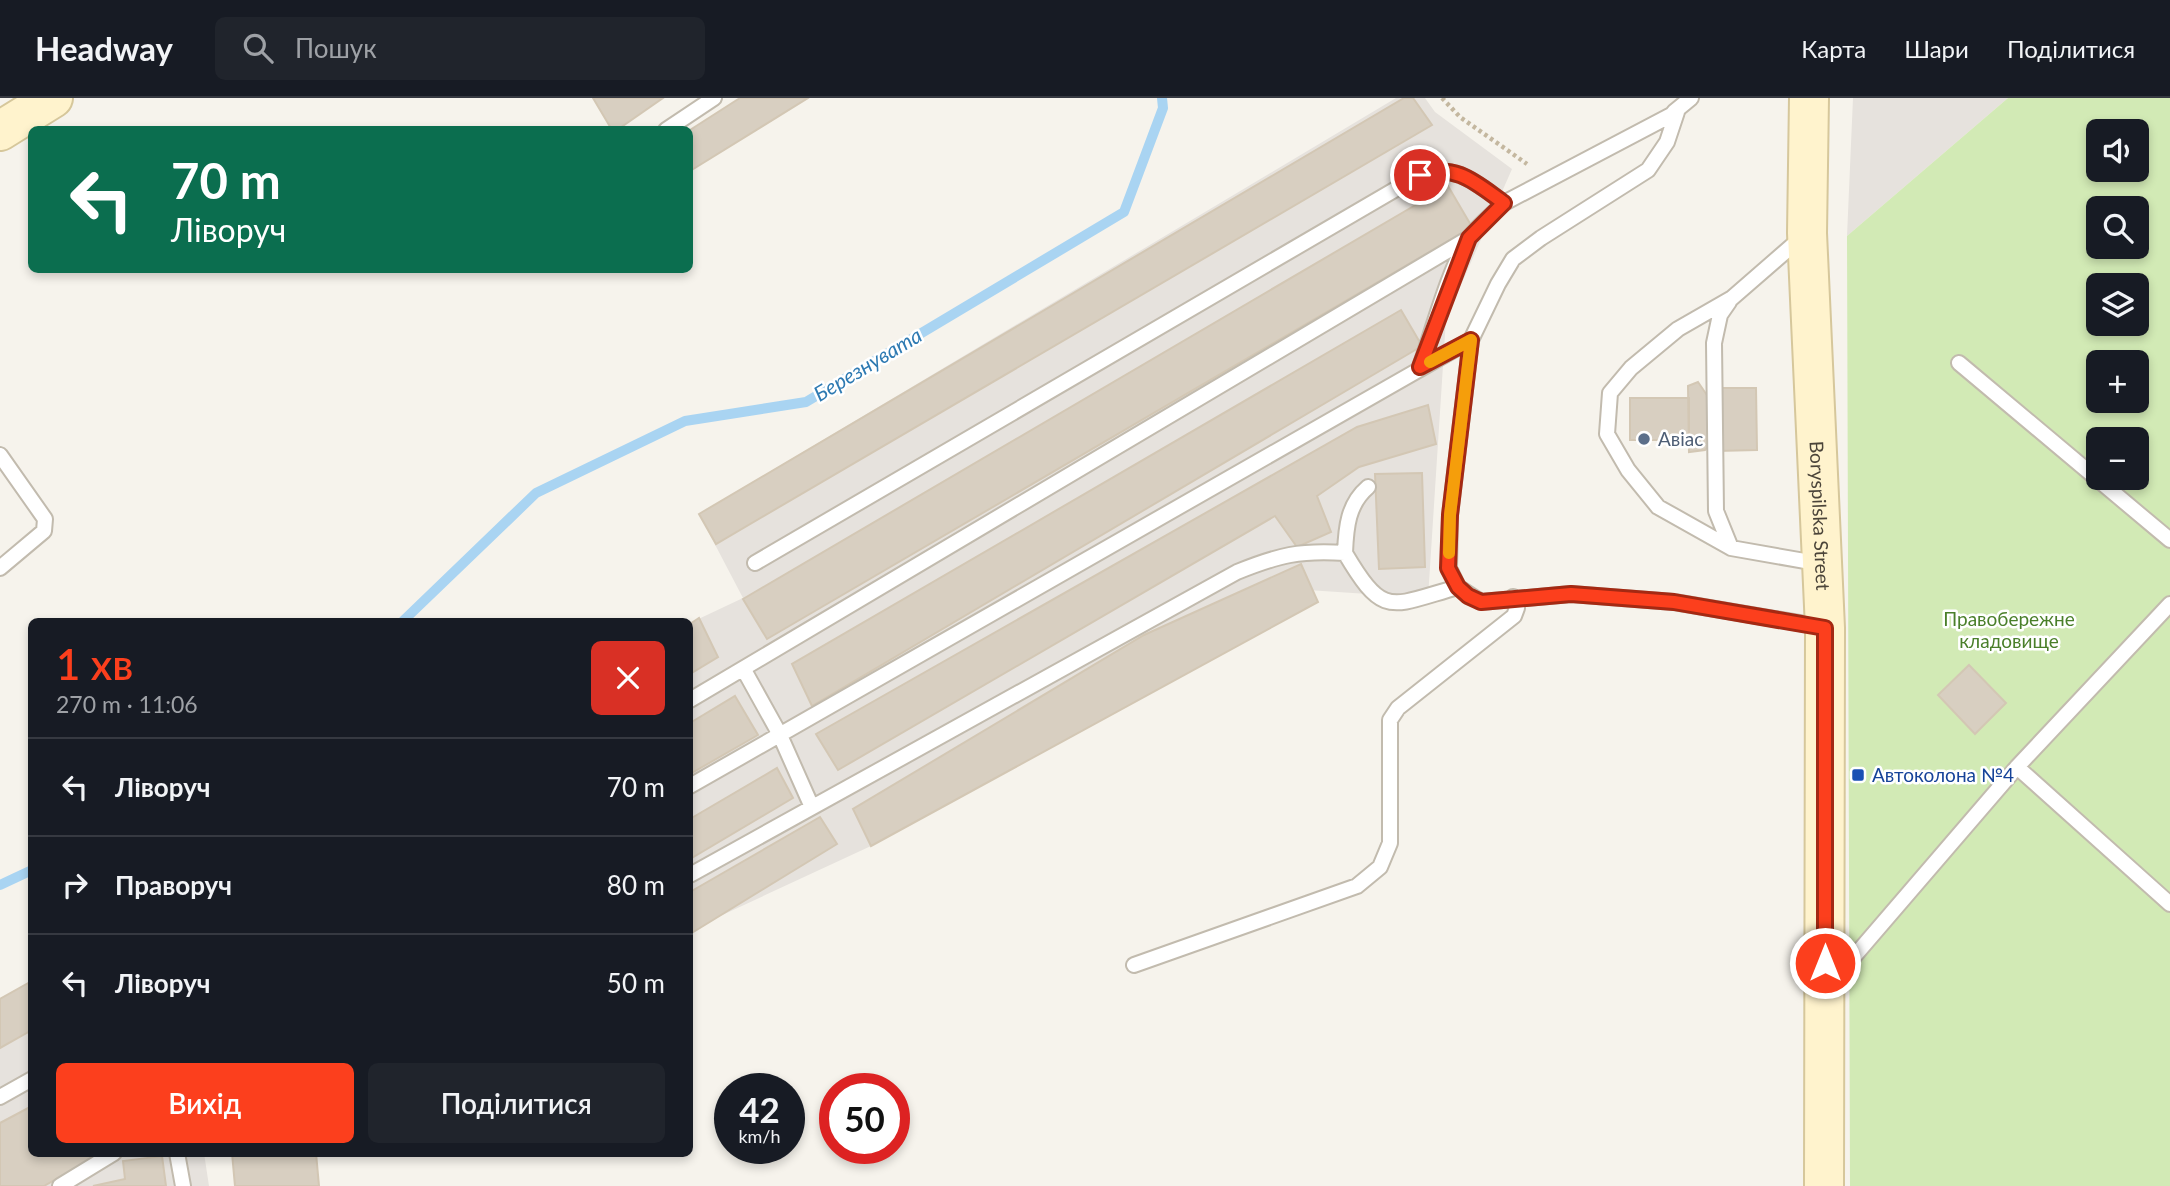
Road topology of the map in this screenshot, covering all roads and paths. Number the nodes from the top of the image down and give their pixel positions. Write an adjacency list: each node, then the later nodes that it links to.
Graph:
1 (53, 98): 8 (main road)
2 (714, 98): 7 (lane)
3 (1442, 98): 9 (path)
4 (1691, 98): 6 (lane)
5 (1809, 98): 11 (main road, Boryspilska Street)
6 (1676, 112): 9 (lane); 14 (lane)
7 (672, 126)
8 (0, 131)
9 (1549, 180): 10 (lane)
10 (1504, 203): 12 (lane); 22 (lane)
11 (1807, 233): 13 (lane); 23 (main road, Boryspilska Street)
12 (1469, 238): 16 (lane); 29 (lane)
13 (1731, 298): 20 (lane); 20 (lane)
14 (1471, 340): 16 (lane); 25 (lane)
15 (1959, 363): 19 (lane)
16 (1420, 367): 31 (lane)
17 (0, 455): 24 (lane)
18 (1368, 487): 21 (lane)
19 (2170, 540)
20 (1731, 548): 23 (lane)
21 (1345, 553): 25 (lane); 34 (lane)
22 (755, 563)
23 (1824, 565): 28 (main road, Boryspilska Street)
24 (0, 569)
25 (1458, 587): 26 (lane)
26 (1513, 597): 28 (lane); 37 (lane)
27 (2170, 604): 32 (lane)
28 (1825, 628): 38 (main road, Boryspilska Street)
29 (744, 670): 30 (lane); 31 (lane)
30 (693, 698)
31 (779, 733): 33 (lane); 34 (lane)
32 (2017, 767): 36 (lane); 38 (lane)
33 (693, 784)
34 (811, 805): 35 (lane)
35 (693, 873)
36 (2170, 904)
37 (1134, 964)
38 (1825, 990): 45 (main road, Boryspilska Street)
39 (28, 1081): 40 (lane)
40 (0, 1097)
41 (108, 1157): 43 (lane)
42 (178, 1157): 44 (lane)
43 (61, 1186)
44 (183, 1186)
45 (1824, 1186)

